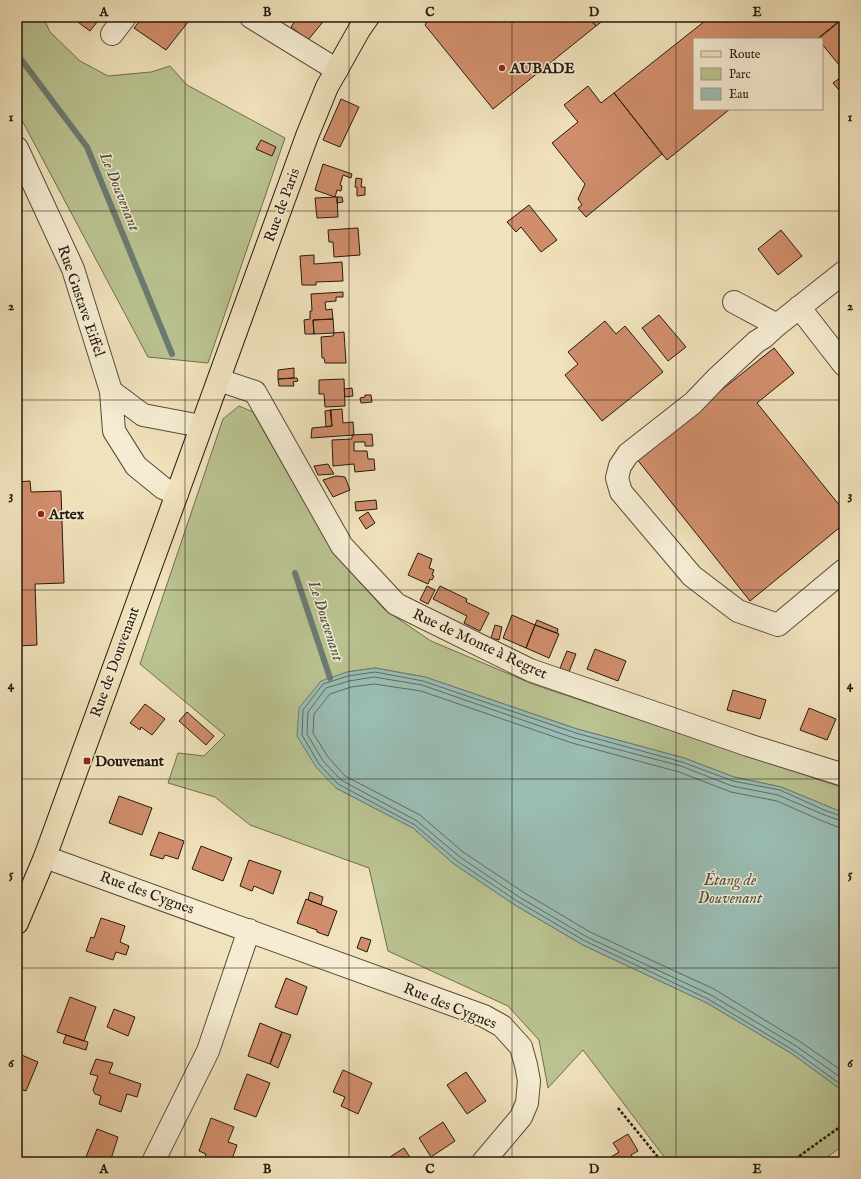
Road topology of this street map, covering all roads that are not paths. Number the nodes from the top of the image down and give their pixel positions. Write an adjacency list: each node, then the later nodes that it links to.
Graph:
1 (125, 17): 4 (street)
2 (251, 17): 5 (street)
3 (368, 17): 5 (main road, Rue de Paris)
4 (112, 34)
5 (337, 70): 12 (main road, Rue de Paris)
6 (17, 148): 13 (street, Rue Gustave Eiffel)
7 (844, 272): 9 (street)
8 (734, 302): 10 (street)
9 (799, 307): 10 (street); 11 (street)
10 (778, 324): 17 (street)
11 (844, 365)
12 (219, 380): 14 (main road, Rue de Paris); 18 (street, Rue de Monte à Regret)
13 (111, 391): 15 (street); 16 (street, Rue Gustave Eiffel)
14 (211, 400): 15 (main road, Rue de Douvenant)
15 (201, 426): 16 (main road, Rue de Douvenant)
16 (177, 494): 19 (main road, Rue de Douvenant)
17 (844, 570)
18 (844, 775)
19 (45, 856): 20 (main road, Rue de Douvenant); 21 (street, Rue des Cygnes)
20 (17, 923)
21 (249, 930): 22 (street); 23 (street, Rue des Cygnes)
22 (153, 1162)
23 (483, 1162)

